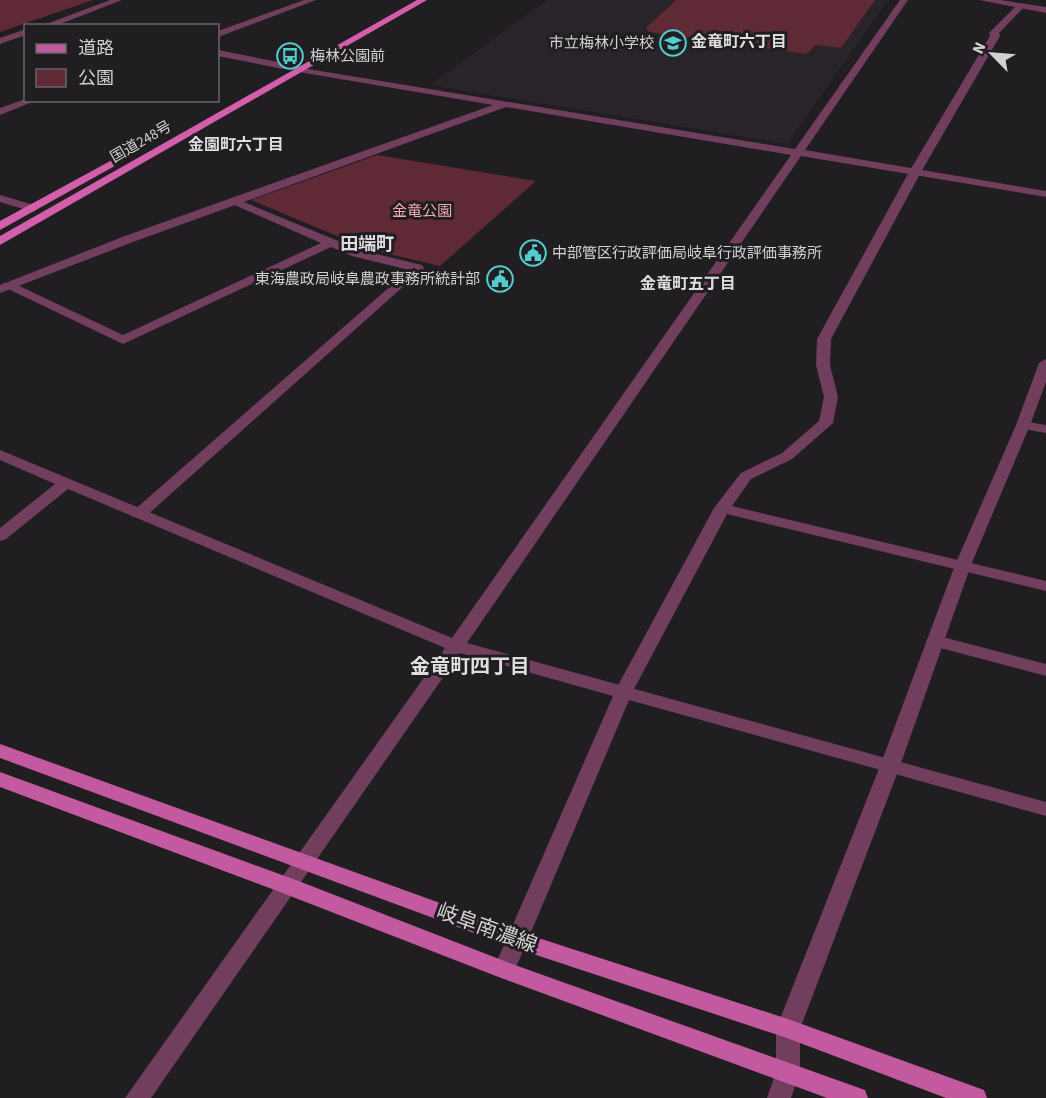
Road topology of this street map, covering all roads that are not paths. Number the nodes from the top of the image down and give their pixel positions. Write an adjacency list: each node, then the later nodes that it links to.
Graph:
1 (118, 0): 9 (street)
2 (312, 0): 11 (street)
3 (403, 0): 13 (highway)
4 (423, 0): 17 (highway, 国道248号)
5 (904, 0): 23 (street)
6 (983, 0): 7 (street)
7 (1031, 5): 8 (street); 24 (street)
8 (1046, 10)
9 (51, 24)
10 (24, 34): 12 (street)
11 (219, 34)
12 (0, 41)
13 (323, 44)
14 (219, 53): 16 (street)
15 (303, 55): 16 (highway)
16 (283, 66): 18 (highway)
17 (299, 69): 20 (street); 30 (highway, 国道248号)
18 (272, 72)
19 (27, 102): 21 (street)
20 (508, 103): 23 (street); 27 (street)
21 (0, 112)
22 (137, 149): 28 (highway, 国道248号)
23 (798, 153): 24 (street); 44 (street)
24 (915, 172): 25 (street); 38 (street)
25 (1046, 194)
26 (0, 198): 28 (street)
27 (234, 201): 31 (street); 32 (street)
28 (33, 208): 29 (highway, 国道248号)
29 (0, 226)
30 (0, 241)
31 (332, 242): 32 (street); 39 (street)
32 (4, 287)
33 (1046, 363): 34 (street)
34 (1023, 424): 35 (street); 41 (street)
35 (1046, 429)
36 (0, 455): 37 (street)
37 (67, 482): 39 (street); 40 (street)
38 (722, 508): 41 (street); 46 (street)
39 (139, 514): 44 (street)
40 (0, 536)
41 (963, 565): 42 (street); 43 (street)
42 (1046, 586)
43 (935, 641): 45 (street); 48 (street)
44 (455, 645): 46 (street); 51 (street)
45 (1046, 670)
46 (624, 691): 48 (street); 53 (street)
47 (0, 752): 51 (main road, 岐阜南濃線)
48 (890, 766): 50 (street); 55 (street)
49 (0, 779): 52 (main road, 岐阜南濃線)
50 (1046, 809)
51 (306, 862): 52 (street); 53 (main road, 岐阜南濃線)
52 (288, 886): 54 (main road, 岐阜南濃線); 57 (street)
53 (517, 940): 54 (street); 55 (main road, 岐阜南濃線)
54 (504, 970): 56 (main road, 岐阜南濃線)
55 (788, 1029): 56 (street); 60 (main road, 岐阜南濃線)
56 (788, 1072): 58 (street); 59 (main road, 岐阜南濃線)
57 (137, 1098)
58 (779, 1098)
59 (856, 1098)
60 (975, 1098)

